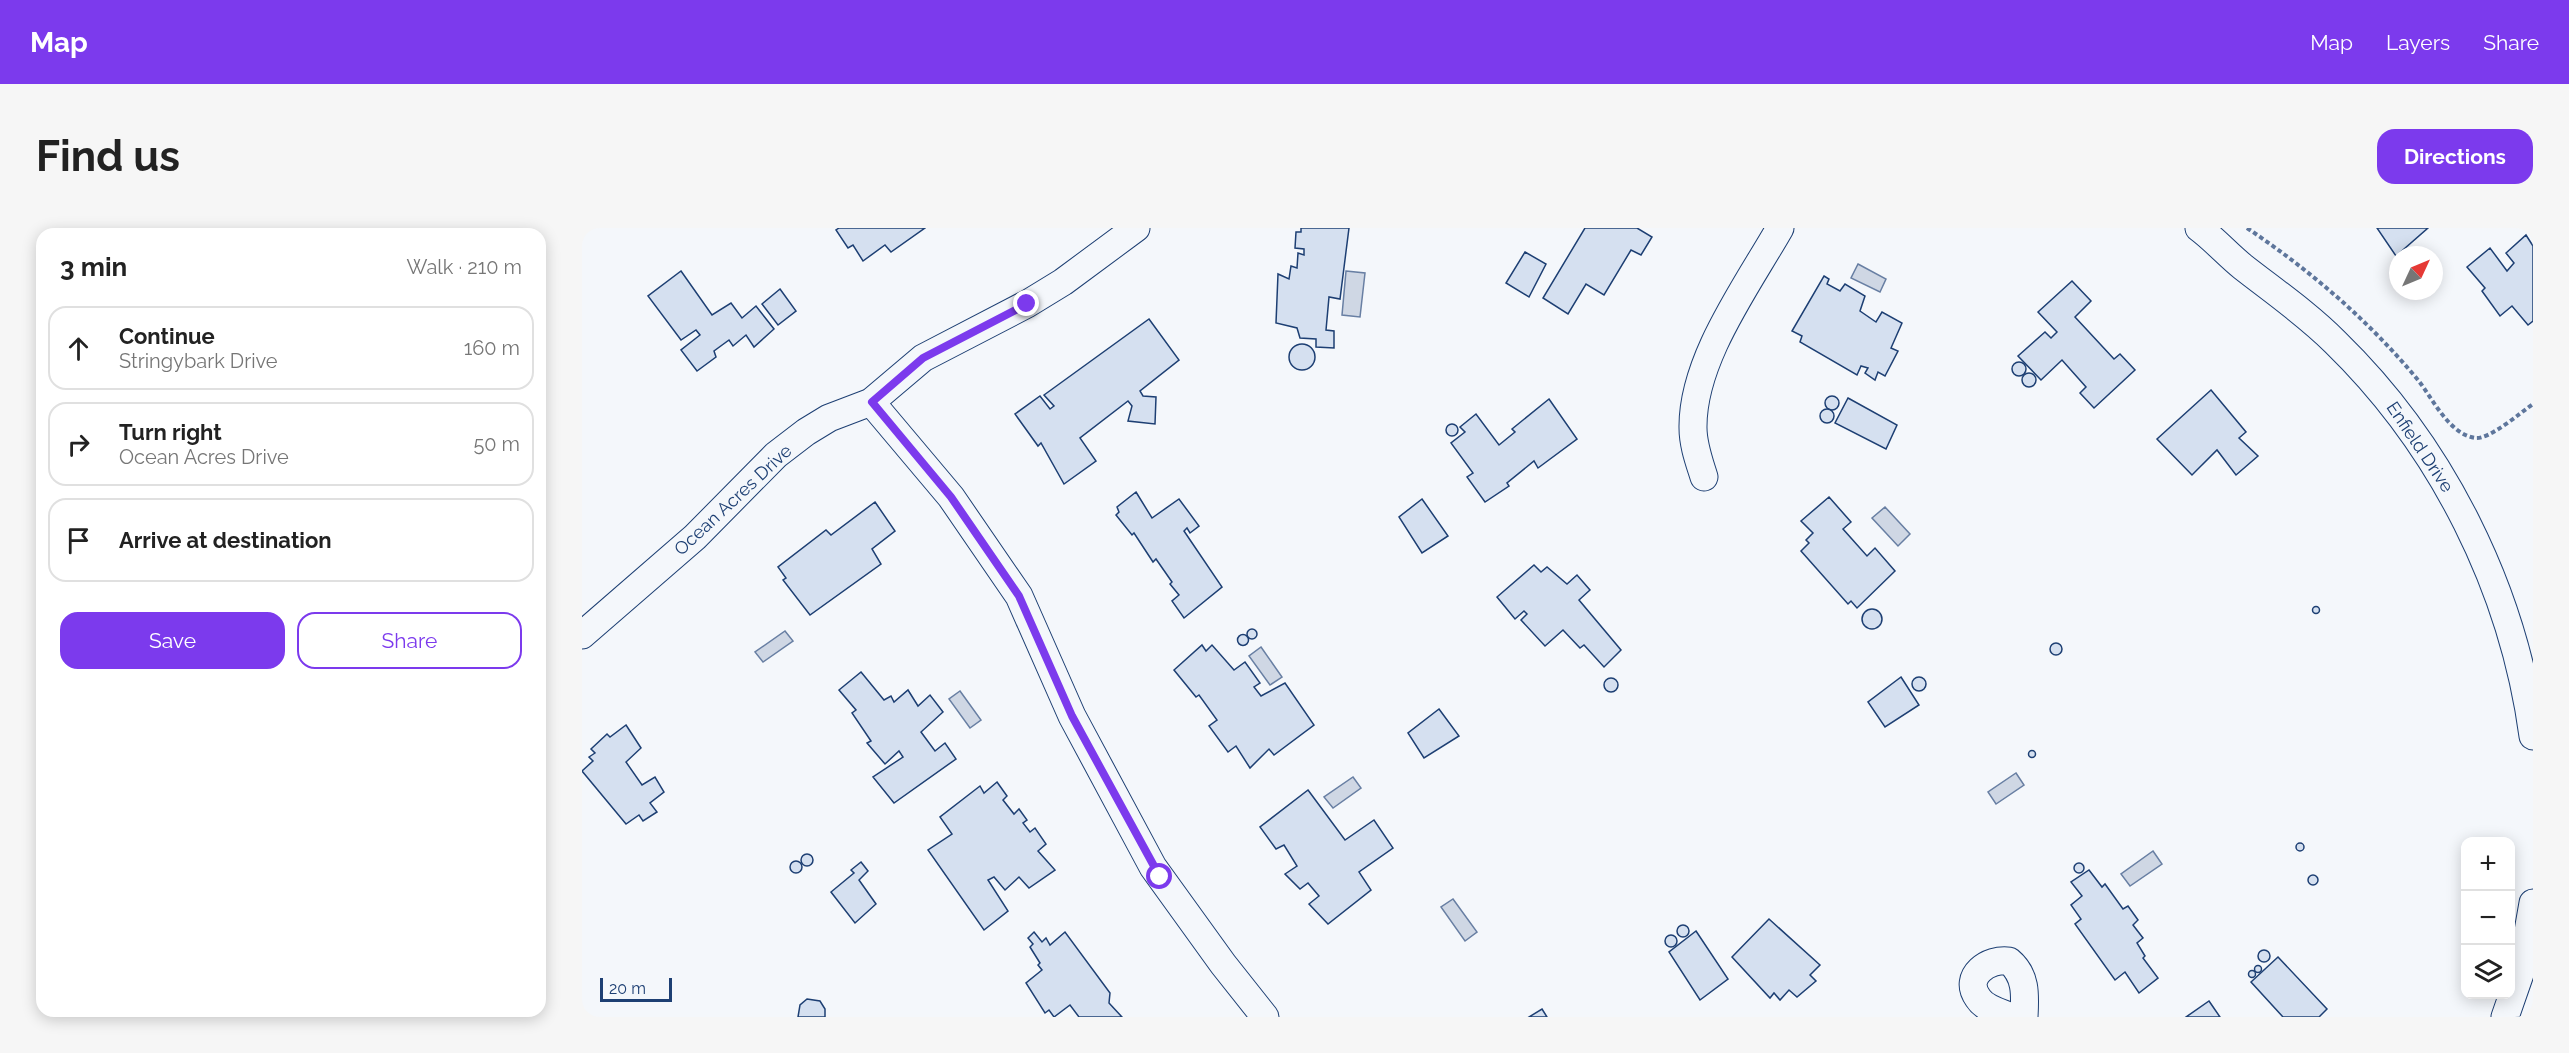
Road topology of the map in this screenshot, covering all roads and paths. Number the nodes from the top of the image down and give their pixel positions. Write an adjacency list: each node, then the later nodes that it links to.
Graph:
1 (1136, 228): 5 (street, Ocean Acres Drive)
2 (1780, 228): 7 (street)
3 (2199, 228): 9 (street, Enfield Drive)
4 (2247, 228): 6 (path)
5 (872, 402): 8 (street, Ocean Acres Drive); 11 (street)
6 (2533, 404)
7 (1704, 477)
8 (582, 635)
9 (2533, 736)
10 (2533, 903): 14 (street)
11 (1265, 1017)
12 (2012, 1017): 13 (street)
13 (2024, 1017)
14 (2505, 1017)

